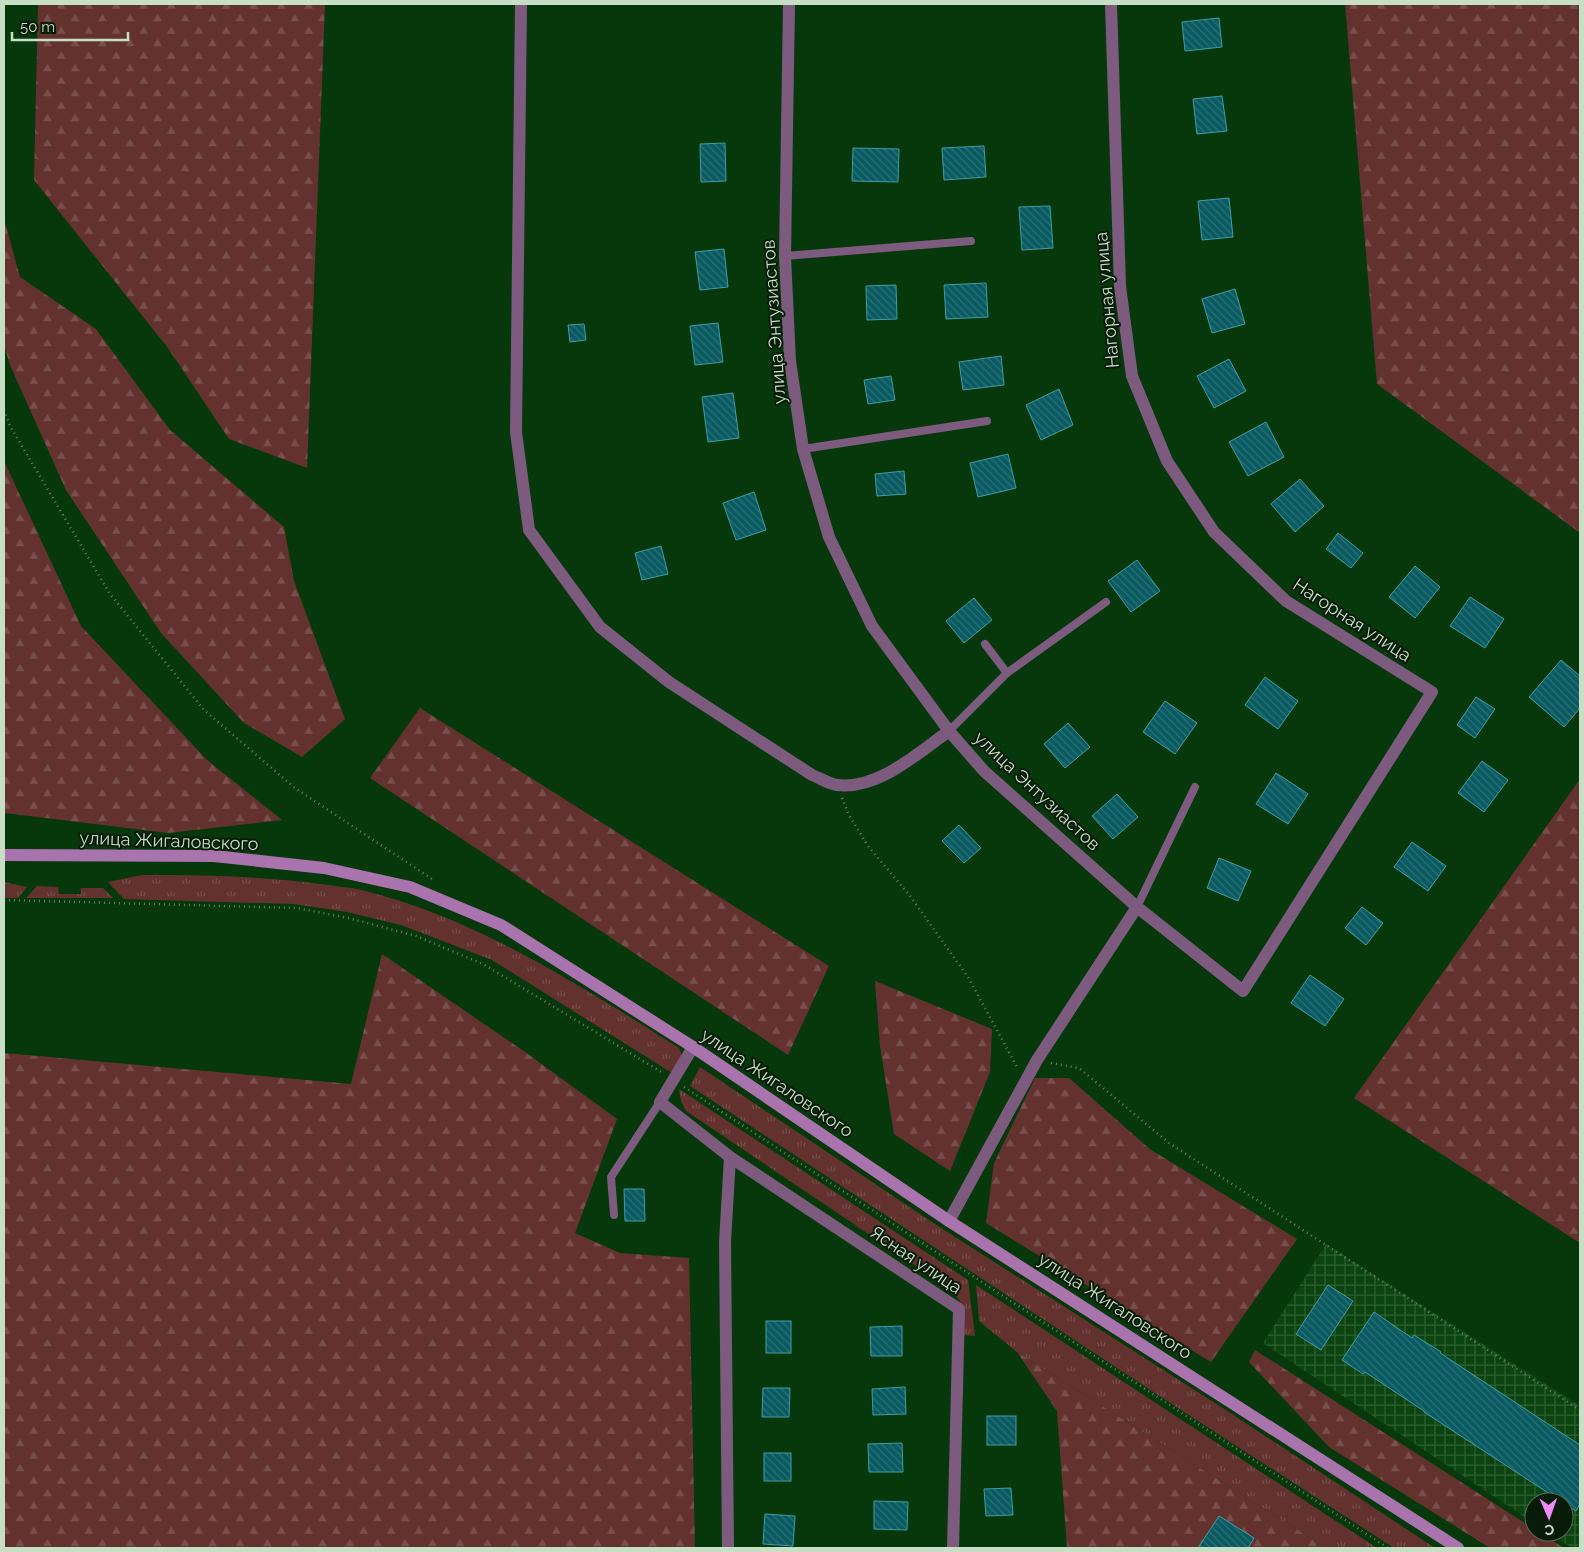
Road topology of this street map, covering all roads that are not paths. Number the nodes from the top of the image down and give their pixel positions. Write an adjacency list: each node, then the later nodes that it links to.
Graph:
1 (521, 4): 11 (street)
2 (789, 4): 5 (street, улица Энтузиастов)
3 (1111, 4): 14 (street, Нагорная улица)
4 (971, 240): 5 (lane)
5 (785, 256): 7 (street, улица Энтузиастов)
6 (987, 421): 7 (lane)
7 (803, 449): 11 (street, улица Энтузиастов)
8 (1106, 602): 10 (lane)
9 (985, 644): 10 (lane)
10 (1007, 673): 11 (lane)
11 (949, 731): 14 (street, улица Энтузиастов)
12 (1195, 787): 14 (lane)
13 (4, 856): 15 (main road, улица Жигаловского)
14 (1137, 907): 19 (street)
15 (693, 1047): 16 (street); 19 (main road, улица Жигаловского)
16 (660, 1102): 17 (street, Ясная улица); 18 (lane)
17 (730, 1157): 20 (street); 21 (street, Ясная улица)
18 (614, 1215)
19 (949, 1221): 22 (main road, улица Жигаловского)
20 (728, 1548)
21 (954, 1548)
22 (1458, 1548)

